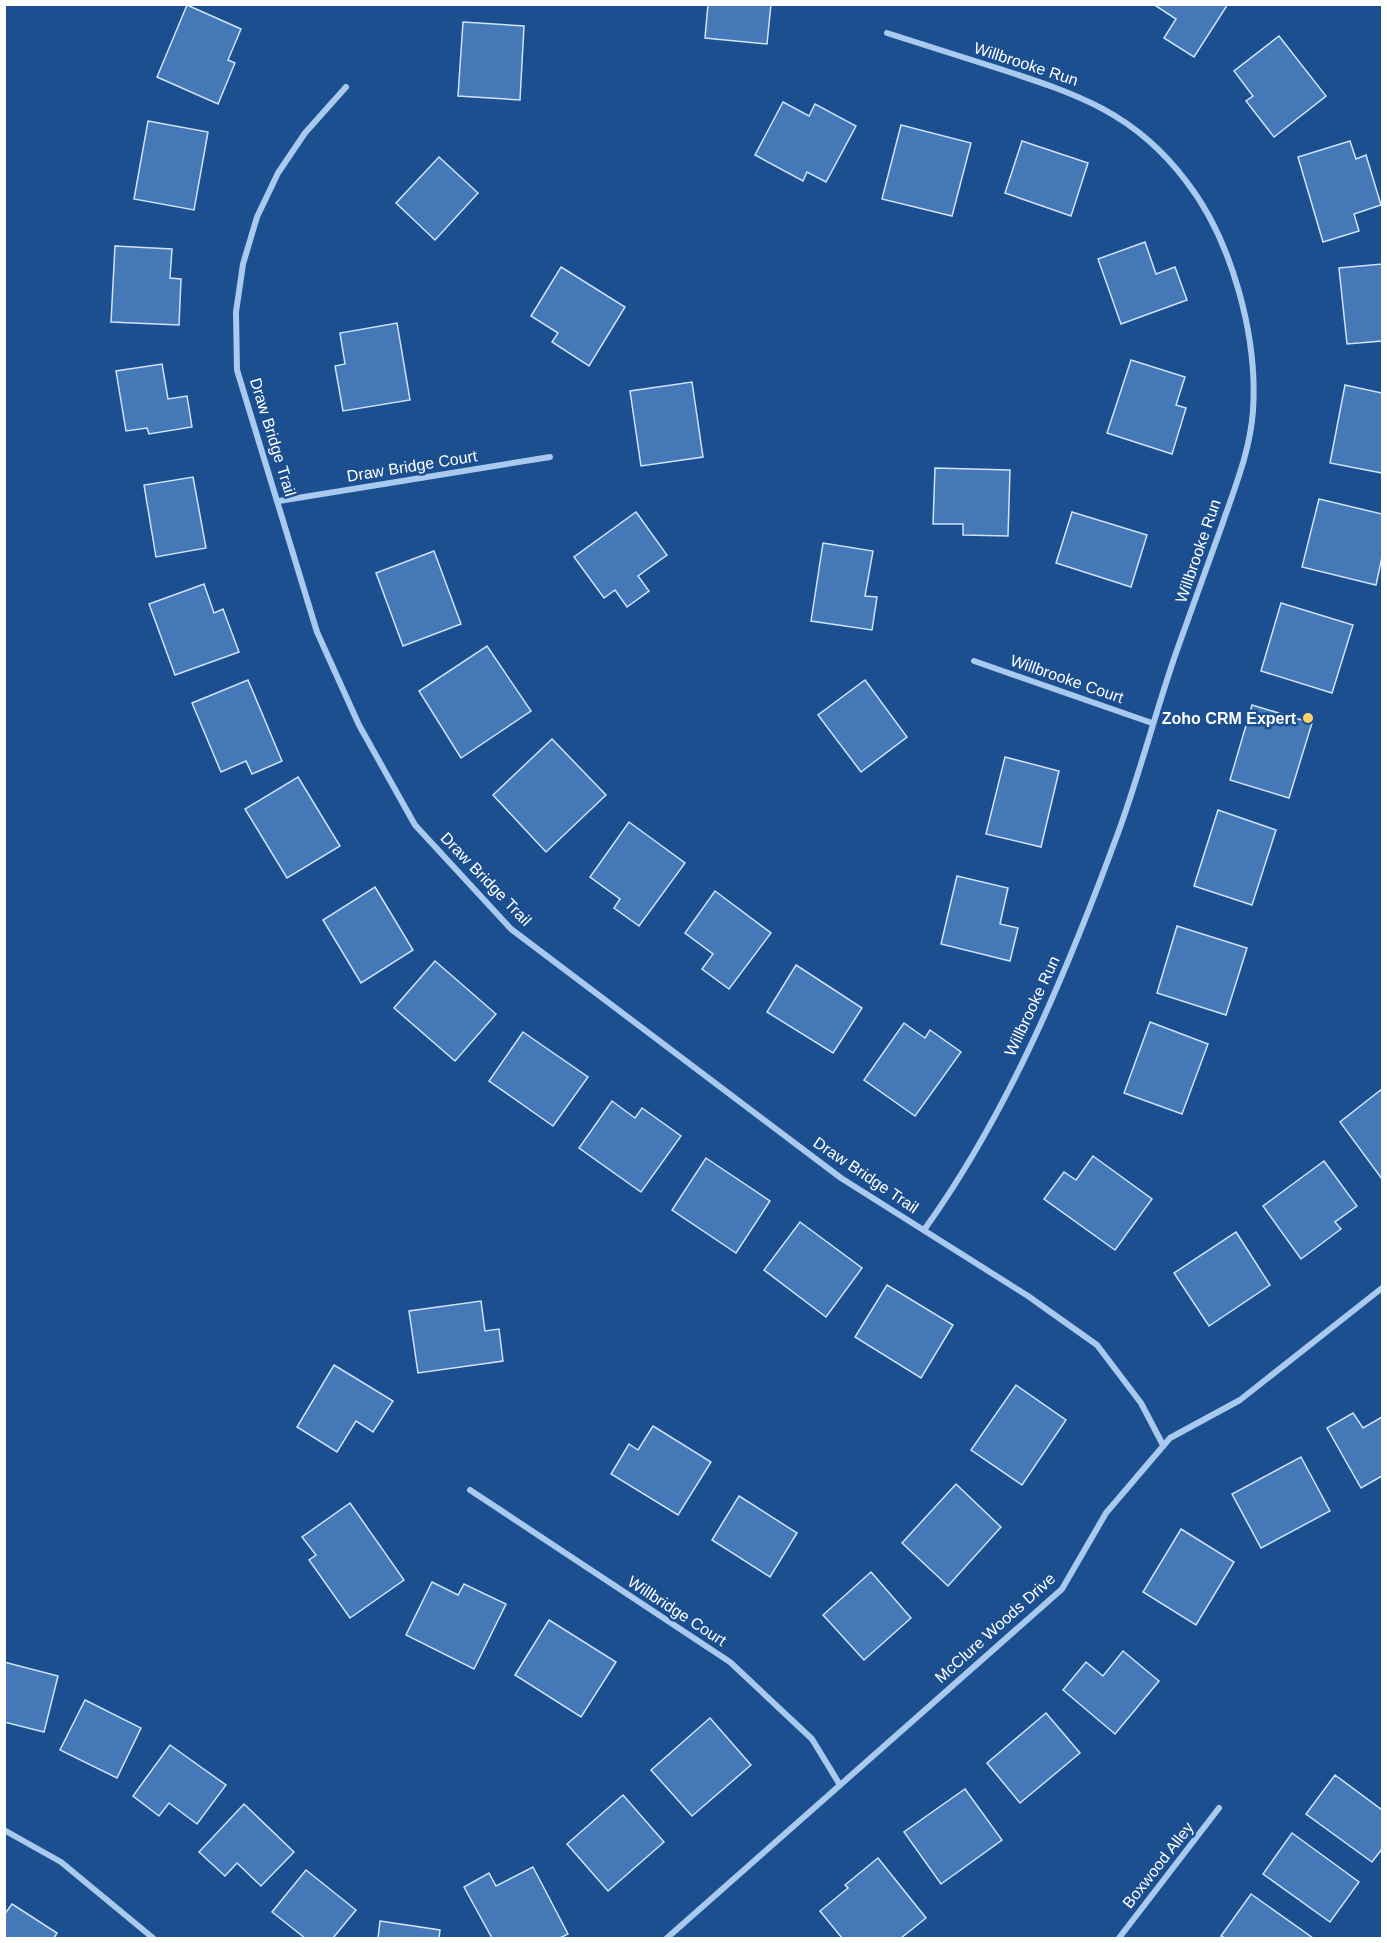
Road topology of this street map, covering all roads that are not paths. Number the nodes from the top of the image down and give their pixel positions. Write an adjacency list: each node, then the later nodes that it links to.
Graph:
1 (887, 33): 6 (street, Willbrooke Run)
2 (346, 87): 4 (street, Draw Bridge Trail)
3 (550, 457): 4 (street, Draw Bridge Court)
4 (279, 501): 7 (street, Draw Bridge Trail)
5 (974, 661): 6 (street, Willbrooke Court)
6 (1152, 723): 7 (street, Willbrooke Run)
7 (924, 1230): 9 (street, Draw Bridge Trail)
8 (1383, 1288): 9 (street, McClure Woods Drive)
9 (1163, 1446): 11 (street, McClure Woods Drive)
10 (470, 1490): 11 (street, Willbridge Court)
11 (840, 1785): 15 (street, McClure Woods Drive)
12 (1219, 1808): 16 (street, Boxwood Alley)
13 (4, 1830): 14 (street)
14 (153, 1938)
15 (667, 1938)
16 (1119, 1938)

